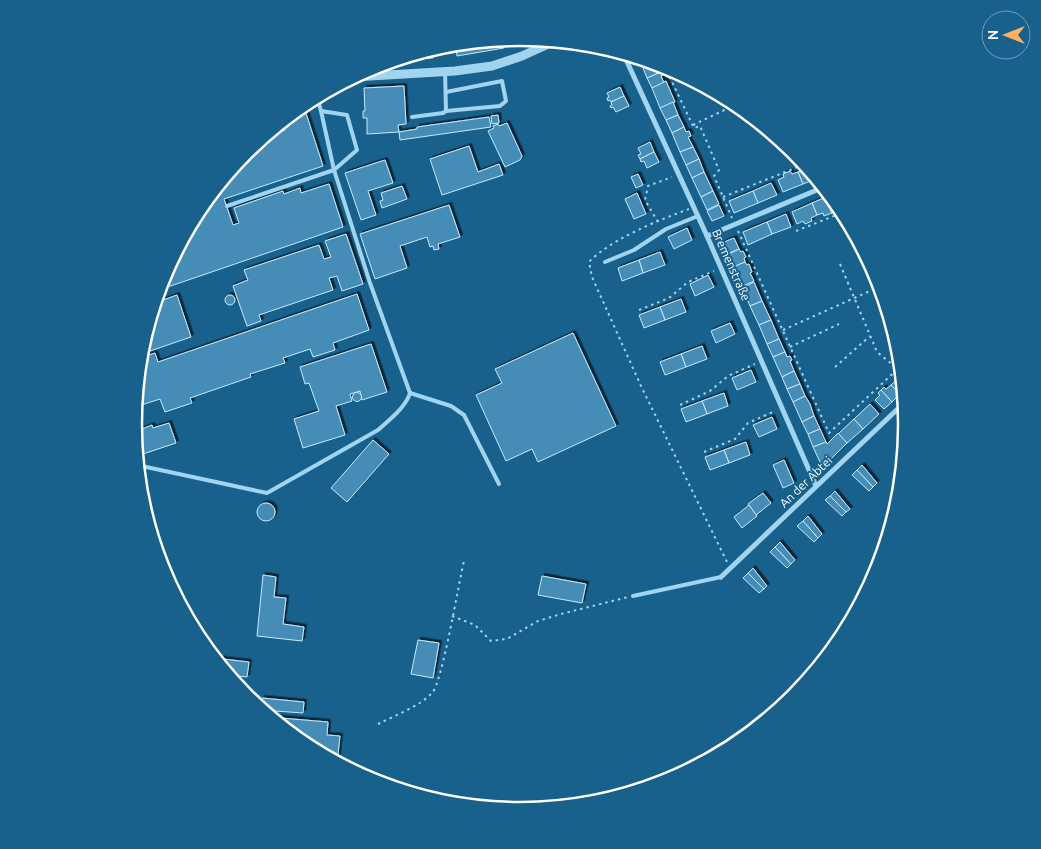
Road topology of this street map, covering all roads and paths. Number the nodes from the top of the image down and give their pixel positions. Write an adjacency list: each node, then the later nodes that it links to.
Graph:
1 (542, 47): 3 (street)
2 (628, 62): 15 (street, Bremenstraße)
3 (445, 71): 4 (street); 6 (lane)
4 (375, 76)
5 (671, 77): 12 (path)
6 (446, 92): 10 (lane); 10 (lane)
7 (319, 104): 9 (lane)
8 (728, 108): 12 (path)
9 (321, 111): 14 (lane); 14 (lane)
10 (446, 111): 11 (lane)
11 (412, 117)
12 (692, 125): 17 (path)
13 (797, 167): 17 (path)
14 (334, 170): 18 (lane); 42 (lane)
15 (679, 174): 19 (street, Bremenstraße); 22 (path)
16 (817, 190): 23 (street)
17 (723, 197): 23 (path)
18 (227, 206)
19 (694, 207): 20 (street, Bremenstraße); 22 (path)
20 (698, 216): 25 (street, Bremenstraße); 26 (lane)
21 (836, 216): 24 (path)
22 (658, 222): 51 (path)
23 (735, 224): 25 (street); 35 (path)
24 (796, 231)
25 (707, 236): 28 (street, Bremenstraße)
26 (605, 262)
27 (840, 264): 30 (path)
28 (721, 268): 32 (path); 38 (street, Bremenstraße)
29 (874, 289): 30 (path)
30 (855, 297): 33 (path); 36 (path)
31 (826, 306): 33 (path)
32 (639, 310)
33 (826, 310): 35 (path)
34 (839, 324): 37 (path)
35 (783, 330): 37 (path)
36 (870, 336): 39 (path); 40 (path)
37 (790, 347): 41 (path)
38 (762, 361): 43 (path); 44 (street, Bremenstraße)
39 (894, 366)
40 (835, 367)
41 (895, 372)
42 (410, 393): 47 (lane); 48 (lane)
43 (680, 405)
44 (782, 408): 46 (path); 49 (street, Bremenstraße)
45 (898, 408): 49 (street, An der Abtei)
46 (704, 452)
47 (144, 466)
48 (499, 484)
49 (816, 486): 51 (street, An der Abtei)
50 (464, 561): 54 (path)
51 (732, 568): 52 (street, An der Abtei)
52 (721, 577): 53 (lane)
53 (633, 596): 54 (path)
54 (452, 616): 55 (path)
55 (378, 724)

